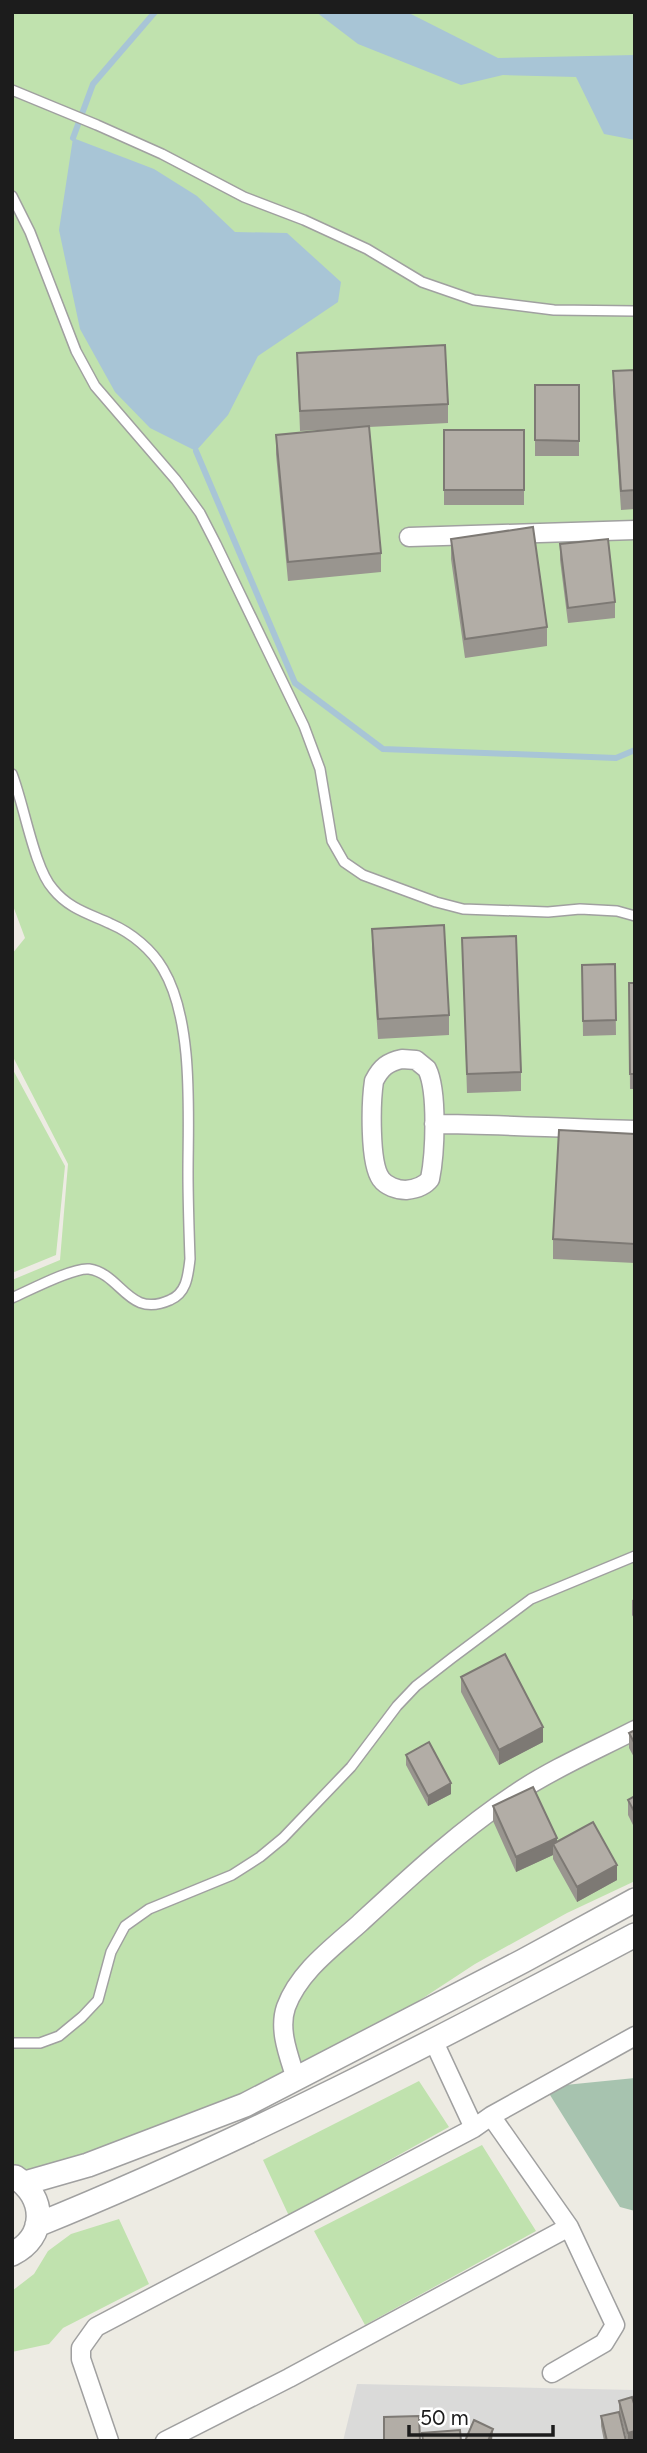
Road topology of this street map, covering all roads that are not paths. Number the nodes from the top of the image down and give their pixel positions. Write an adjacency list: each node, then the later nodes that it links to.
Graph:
1 (12, 90): 3 (lane)
2 (12, 196): 7 (lane)
3 (635, 311)
4 (635, 530): 5 (street)
5 (409, 537)
6 (12, 774): 10 (lane)
7 (635, 916)
8 (434, 1124): 8 (street); 9 (street)
9 (635, 1130)
10 (12, 1298)
11 (635, 1556): 17 (lane)
12 (635, 1730): 18 (street)
13 (635, 1900): 18 (street)
14 (635, 1935): 16 (street)
15 (635, 2036): 19 (street)
16 (434, 2042): 20 (street); 22 (street)
17 (12, 2043)
18 (296, 2079): 21 (street)
19 (491, 2116): 20 (street); 23 (street)
20 (474, 2128): 26 (street)
21 (18, 2180): 22 (street)
22 (37, 2225): 24 (street)
23 (569, 2227): 25 (street); 27 (street)
24 (12, 2254)
25 (552, 2373)
26 (109, 2441)
27 (165, 2441)

